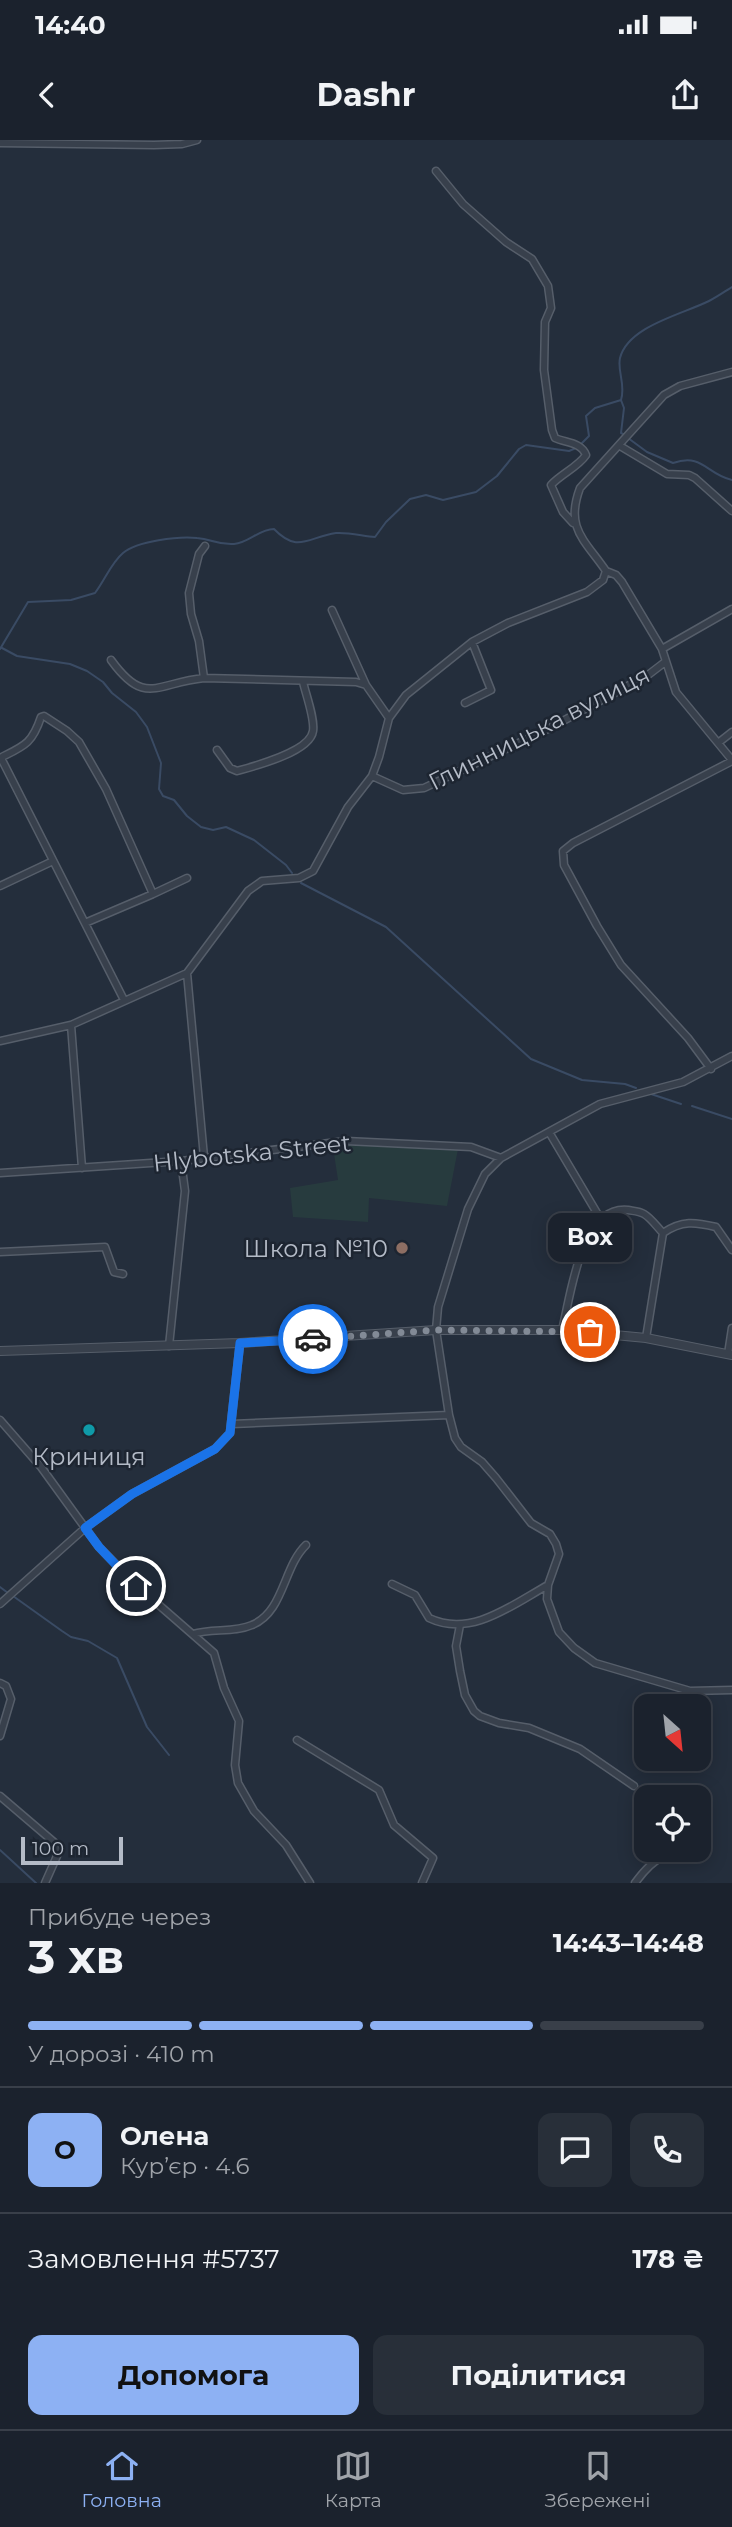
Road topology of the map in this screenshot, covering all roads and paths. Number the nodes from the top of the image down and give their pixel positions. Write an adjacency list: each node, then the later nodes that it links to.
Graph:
1 (197, 140): 2 (street)
2 (0, 143)
3 (436, 171): 7 (street)
4 (732, 372): 5 (street)
5 (621, 444): 6 (street); 7 (street)
6 (732, 511)
7 (577, 528): 9 (street)
8 (205, 545): 16 (street)
9 (606, 571): 12 (street); 13 (street)
10 (732, 609): 13 (street, Глинницька вулиця)
11 (332, 610): 18 (street)
12 (472, 642): 19 (street); 20 (street)
13 (662, 649): 15 (street)
14 (111, 660): 16 (street)
15 (665, 662): 22 (street); 26 (street, Глинницька вулиця)
16 (204, 678): 17 (street)
17 (303, 682): 18 (street); 23 (street)
18 (366, 685): 20 (street)
19 (465, 703)
20 (388, 718): 26 (street)
21 (732, 732): 22 (street)
22 (718, 743): 25 (street)
23 (217, 750)
24 (0, 758): 27 (street); 30 (street)
25 (732, 760): 37 (street)
26 (372, 776): 32 (street)
27 (53, 861): 29 (street); 31 (street)
28 (187, 878): 30 (street)
29 (0, 886)
30 (153, 894): 31 (street)
31 (85, 923): 33 (street)
32 (187, 973): 33 (street); 39 (street)
33 (124, 1000): 34 (street)
34 (71, 1025): 35 (street); 42 (street)
35 (0, 1041)
36 (732, 1056): 37 (street)
37 (711, 1069): 38 (street)
38 (549, 1132): 40 (street); 44 (street)
39 (204, 1157): 40 (street, Hlybotska Street); 41 (street, Hlybotska Street)
40 (501, 1158): 50 (street)
41 (181, 1161): 42 (street, Hlybotska Street); 54 (street)
42 (82, 1168): 43 (street, Hlybotska Street)
43 (0, 1173)
44 (600, 1218): 45 (street); 51 (street)
45 (663, 1233): 46 (street); 52 (street)
46 (732, 1250)
47 (0, 1252): 48 (street)
48 (123, 1274)
49 (732, 1328): 56 (street)
50 (436, 1330): 51 (street); 53 (street); 57 (street)
51 (562, 1330): 52 (street)
52 (646, 1338): 56 (street)
53 (240, 1343): 54 (street); 59 (street)
54 (169, 1346): 55 (street)
55 (0, 1351)
56 (730, 1354)
57 (449, 1415): 59 (street); 63 (street)
58 (0, 1420): 60 (street)
59 (232, 1424): 60 (street)
60 (85, 1528): 64 (street); 66 (street)
61 (306, 1545): 66 (street)
62 (392, 1584): 65 (street)
63 (548, 1585): 65 (street); 68 (street)
64 (0, 1604)
65 (460, 1625): 71 (street)
66 (192, 1634): 75 (street)
67 (0, 1683): 69 (street)
68 (732, 1690)
69 (0, 1736)
70 (297, 1740): 76 (street)
71 (634, 1786)
72 (0, 1796): 74 (street)
73 (654, 1862): 77 (street)
74 (45, 1883)
75 (310, 1883)
76 (422, 1883)
77 (635, 1883)

